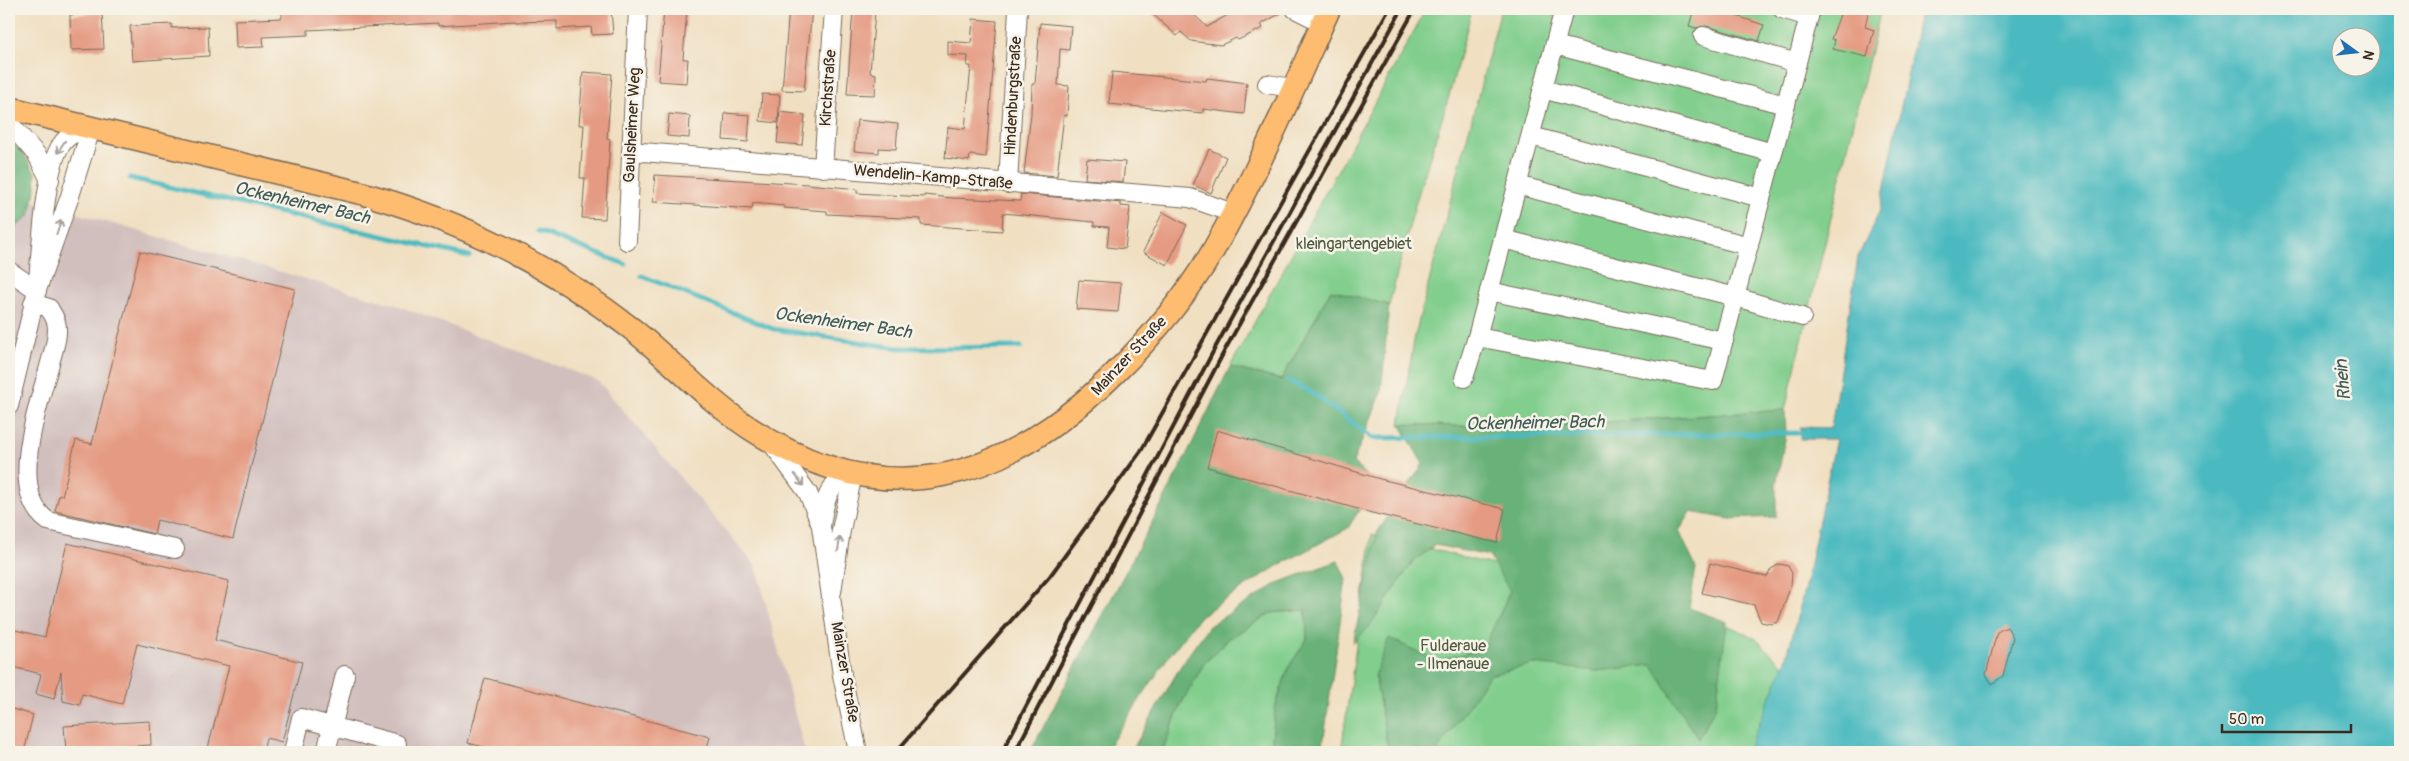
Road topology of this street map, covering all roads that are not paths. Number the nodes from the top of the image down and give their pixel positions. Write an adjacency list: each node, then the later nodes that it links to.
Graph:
1 (638, 9): 20 (street, Gaulsheimer Weg)
2 (834, 9): 22 (street, Kirchstraße)
3 (1018, 9): 24 (street, Hindenburgstraße)
4 (1295, 9): 8 (street, Mainzer Straße)
5 (1564, 9): 10 (street)
6 (1782, 9): 7 (street)
7 (1810, 13): 11 (street)
8 (1326, 16): 13 (main road, Mainzer Straße)
9 (1703, 36): 11 (street)
10 (1555, 44): 14 (street); 15 (street)
11 (1797, 63): 15 (street)
12 (1267, 84): 13 (street)
13 (1292, 88): 27 (main road, Mainzer Straße)
14 (1544, 89): 19 (street); 21 (street)
15 (1786, 105): 21 (street)
16 (9, 108): 18 (main road)
17 (9, 123): 23 (street)
18 (91, 129): 23 (street, one-way to 23); 33 (street, one-way to 18); 40 (main road)
19 (1531, 136): 25 (street); 26 (street)
20 (630, 151): 22 (street, Wendelin-Kamp-Straße); 29 (street, Gaulsheimer Weg)
21 (1773, 153): 26 (street)
22 (823, 168): 24 (street, Wendelin-Kamp-Straße)
23 (50, 180): 33 (street)
24 (1008, 184): 27 (street, Wendelin-Kamp-Straße)
25 (1518, 185): 28 (street); 30 (street)
26 (1762, 198): 30 (street)
27 (1233, 213): 41 (main road, Mainzer Straße)
28 (1503, 239): 32 (street); 34 (street)
29 (628, 240)
30 (1749, 246): 34 (street)
31 (9, 272): 33 (street)
32 (1489, 291): 36 (street); 37 (street)
33 (35, 296): 39 (street); 43 (street)
34 (1736, 297): 35 (street); 37 (street)
35 (1802, 316)
36 (1477, 337): 37 (street); 38 (street)
37 (1724, 341)
38 (1464, 378)
39 (9, 406)
40 (770, 441): 41 (main road); 42 (street, one-way to 42)
41 (853, 474): 42 (street, Mainzer Straße); 44 (street, Mainzer Straße, one-way to 41)
42 (821, 526): 44 (street, Mainzer Straße)
43 (175, 549)
44 (832, 592): 50 (street, Mainzer Straße)
45 (345, 675): 46 (street)
46 (332, 727): 47 (street); 48 (street); 49 (street)
47 (395, 748)
48 (293, 752)
49 (326, 752)
50 (858, 752)

